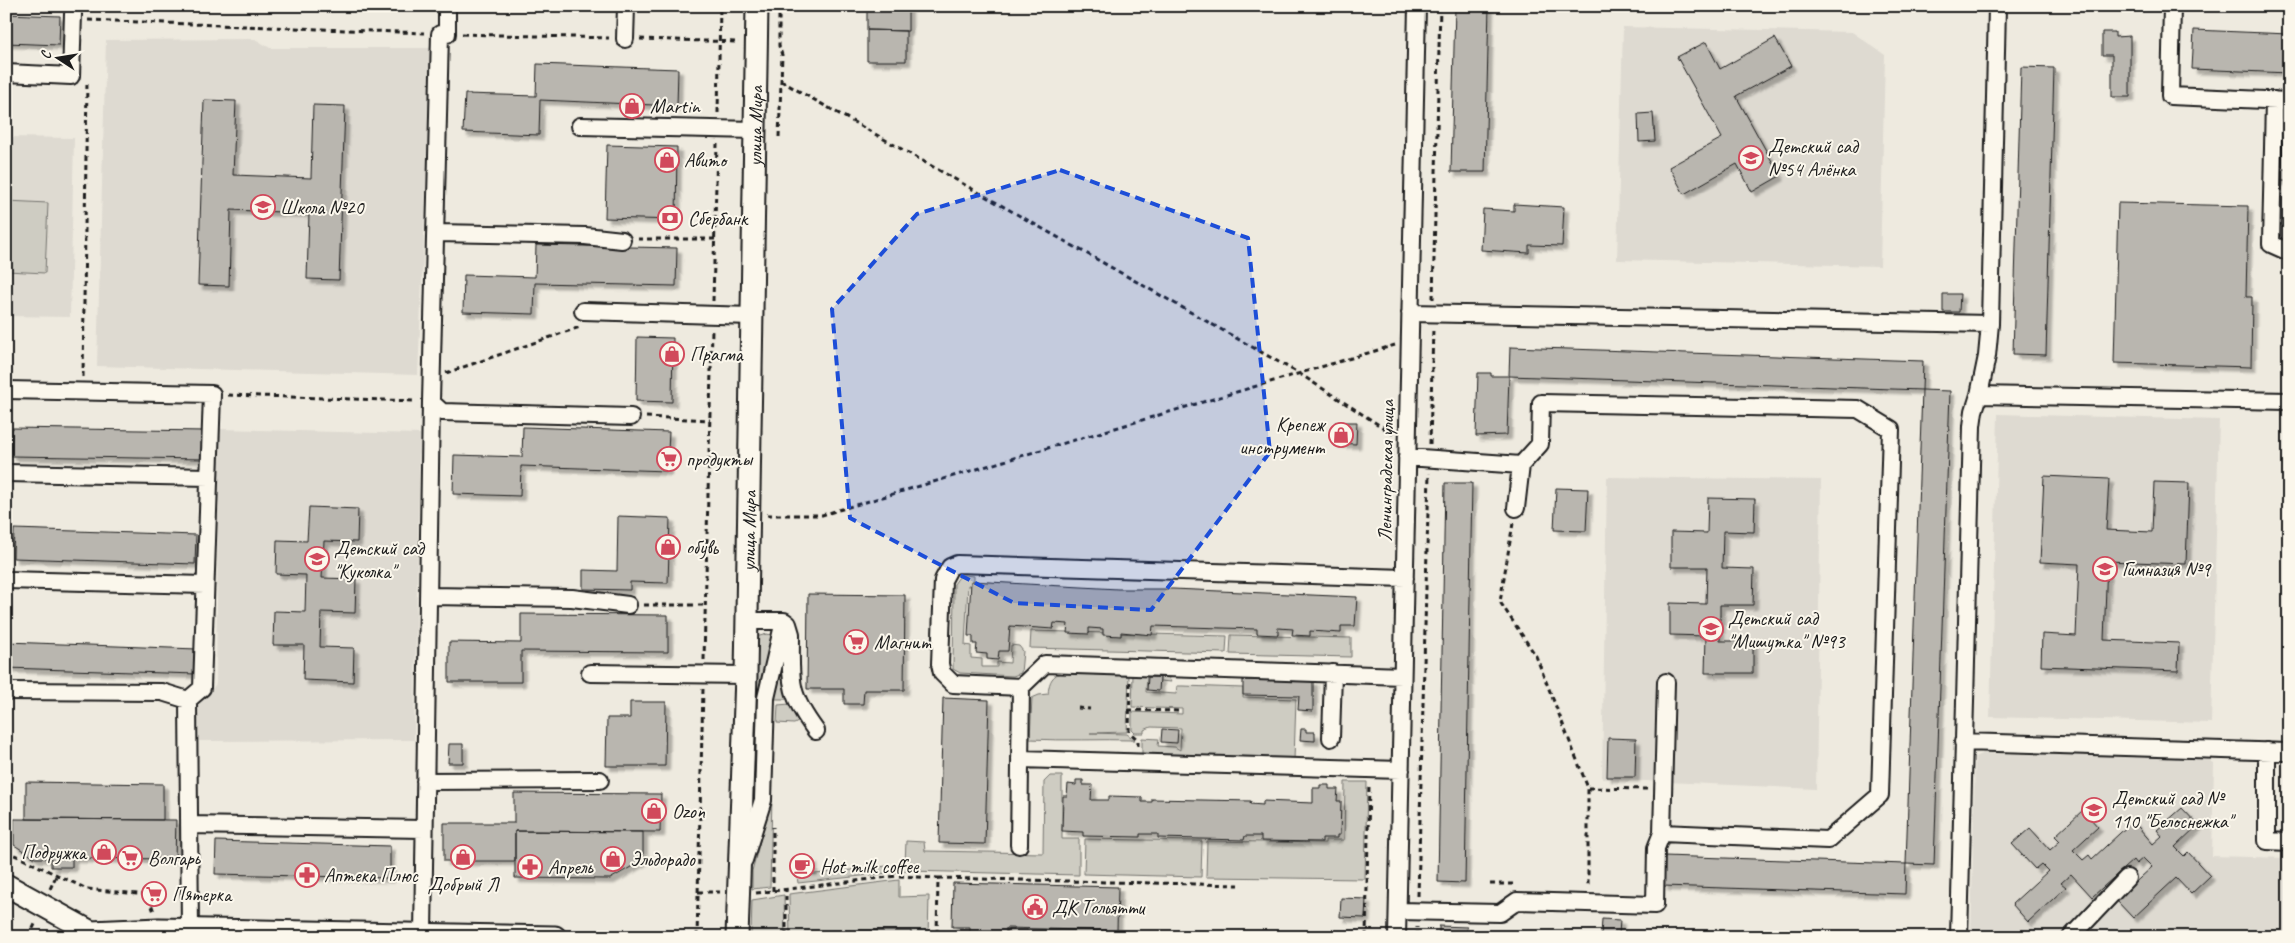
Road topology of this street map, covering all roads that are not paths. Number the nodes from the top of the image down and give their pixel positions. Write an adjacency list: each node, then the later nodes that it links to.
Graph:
1 (448, 6): 13 (street)
2 (626, 6): 8 (street)
3 (757, 6): 12 (main road, улица Мира)
4 (1417, 6): 16 (street, Ленинградская улица)
5 (1997, 6): 19 (street)
6 (2172, 6): 10 (street)
7 (73, 14): 9 (street)
8 (625, 39)
9 (6, 73)
10 (2281, 100): 15 (street)
11 (580, 126): 12 (street)
12 (755, 130): 17 (main road, улица Мира)
13 (436, 233): 14 (street); 23 (street)
14 (622, 240)
15 (2289, 252)
16 (1410, 313): 19 (street); 25 (street, Ленинградская улица)
17 (752, 316): 18 (street); 35 (main road, улица Мира)
18 (585, 318)
19 (1990, 324): 21 (street)
20 (6, 390): 28 (street)
21 (1979, 395): 22 (street); 47 (street)
22 (2289, 400)
23 (431, 402): 24 (street); 33 (street)
24 (631, 417)
25 (1407, 457): 26 (street); 30 (street, Ленинградская улица)
26 (1521, 465): 29 (street); 56 (street)
27 (6, 473): 28 (street)
28 (209, 477): 32 (street)
29 (1516, 508)
30 (1405, 578): 40 (street, Ленинградская улица); 42 (street)
31 (6, 580): 32 (street)
32 (205, 586): 44 (street)
33 (428, 596): 34 (street); 53 (street)
34 (628, 605)
35 (747, 621): 36 (street); 39 (main road, улица Мира)
36 (784, 621): 45 (street); 60 (street)
37 (590, 673): 39 (street)
38 (1333, 673): 40 (street); 42 (street); 46 (street)
39 (746, 675): 60 (main road, улица Мира)
40 (1402, 676): 51 (street, Ленинградская улица)
41 (1666, 682): 56 (street)
42 (1021, 687): 50 (street)
43 (6, 691): 44 (street)
44 (188, 700): 54 (street)
45 (816, 731)
46 (1331, 738)
47 (1963, 742): 48 (street); 69 (street)
48 (2267, 751): 49 (street); 57 (street)
49 (2289, 752)
50 (1020, 759): 51 (street); 58 (street)
51 (1401, 770): 62 (street, Ленинградская улица)
52 (600, 780): 53 (street)
53 (425, 781): 55 (street)
54 (189, 825): 55 (street); 63 (street)
55 (424, 829): 65 (street)
56 (1662, 833): 62 (street)
57 (2289, 842)
58 (1019, 844)
59 (2127, 878): 70 (street)
60 (739, 884): 67 (main road, улица Мира)
61 (6, 885): 64 (main road)
62 (1398, 911): 68 (street, Ленинградская улица)
63 (190, 930): 64 (main road); 65 (main road)
64 (89, 934)
65 (423, 934): 66 (main road)
66 (555, 937)
67 (737, 937)
68 (1397, 937)
69 (1959, 937)
70 (2071, 937)

